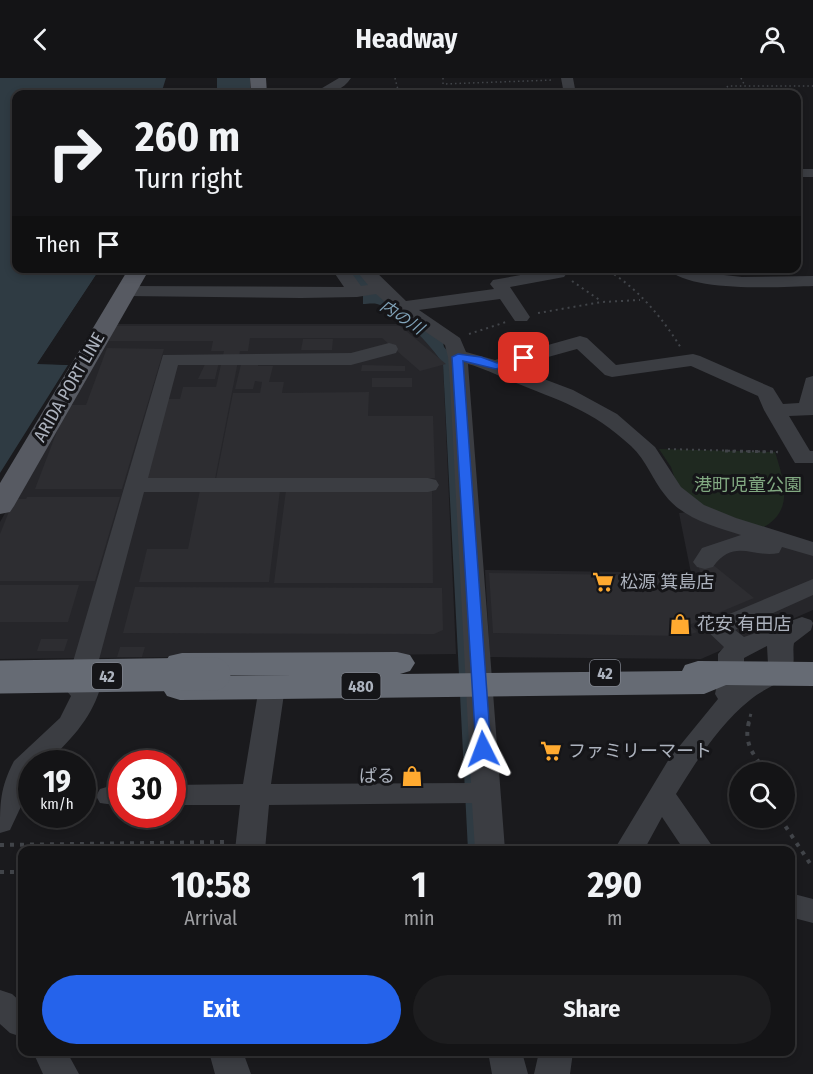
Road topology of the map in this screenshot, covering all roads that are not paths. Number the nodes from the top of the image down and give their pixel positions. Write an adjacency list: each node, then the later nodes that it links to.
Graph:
1 (345, 78): 2 (street)
2 (326, 90)
3 (137, 273): 10 (main road, ARIDA PORT LINE)
4 (343, 273): 11 (street)
5 (366, 273): 9 (street)
6 (546, 273): 12 (street)
7 (687, 273): 8 (street)
8 (813, 281)
9 (377, 288): 11 (street); 13 (street)
10 (126, 291): 11 (street); 24 (main road, ARIDA PORT LINE)
11 (356, 291)
12 (505, 293): 13 (street); 14 (street)
13 (401, 307): 16 (street)
14 (521, 317)
15 (389, 349): 23 (street)
16 (454, 349): 17 (street); 32 (street)
17 (496, 366): 20 (street); 25 (street)
18 (813, 382): 19 (street)
19 (811, 409): 20 (street)
20 (774, 410): 21 (street)
21 (807, 455)
22 (428, 484): 23 (street)
23 (136, 485): 35 (street)
24 (0, 506)
25 (813, 549)
26 (813, 561): 27 (street)
27 (705, 562)
28 (813, 586): 31 (street)
29 (808, 623): 31 (street); 31 (street)
30 (0, 666): 35 (highway, 480)
31 (743, 670): 32 (highway, 480); 33 (highway); 40 (street)
32 (479, 673): 34 (highway, 42, bridge); 35 (highway, 480); 36 (highway, 480); 38 (street)
33 (813, 674)
34 (0, 677)
35 (84, 681): 36 (highway, 480); 37 (highway, 480); 42 (street)
36 (272, 687): 39 (street)
37 (0, 690)
38 (486, 793): 39 (street); 44 (street)
39 (256, 794): 41 (street); 43 (street)
40 (661, 794): 45 (street); 46 (street)
41 (186, 795)
42 (0, 822)
43 (251, 846)
44 (490, 846)
45 (631, 846)
46 (697, 846)
47 (795, 906): 48 (street)
48 (813, 911)
49 (0, 1004): 50 (street)
50 (18, 1020)
51 (52, 1056): 55 (street)
52 (226, 1056): 56 (street)
53 (506, 1056): 57 (street)
54 (555, 1056): 58 (street)
55 (61, 1074)
56 (234, 1074)
57 (510, 1074)
58 (552, 1074)

